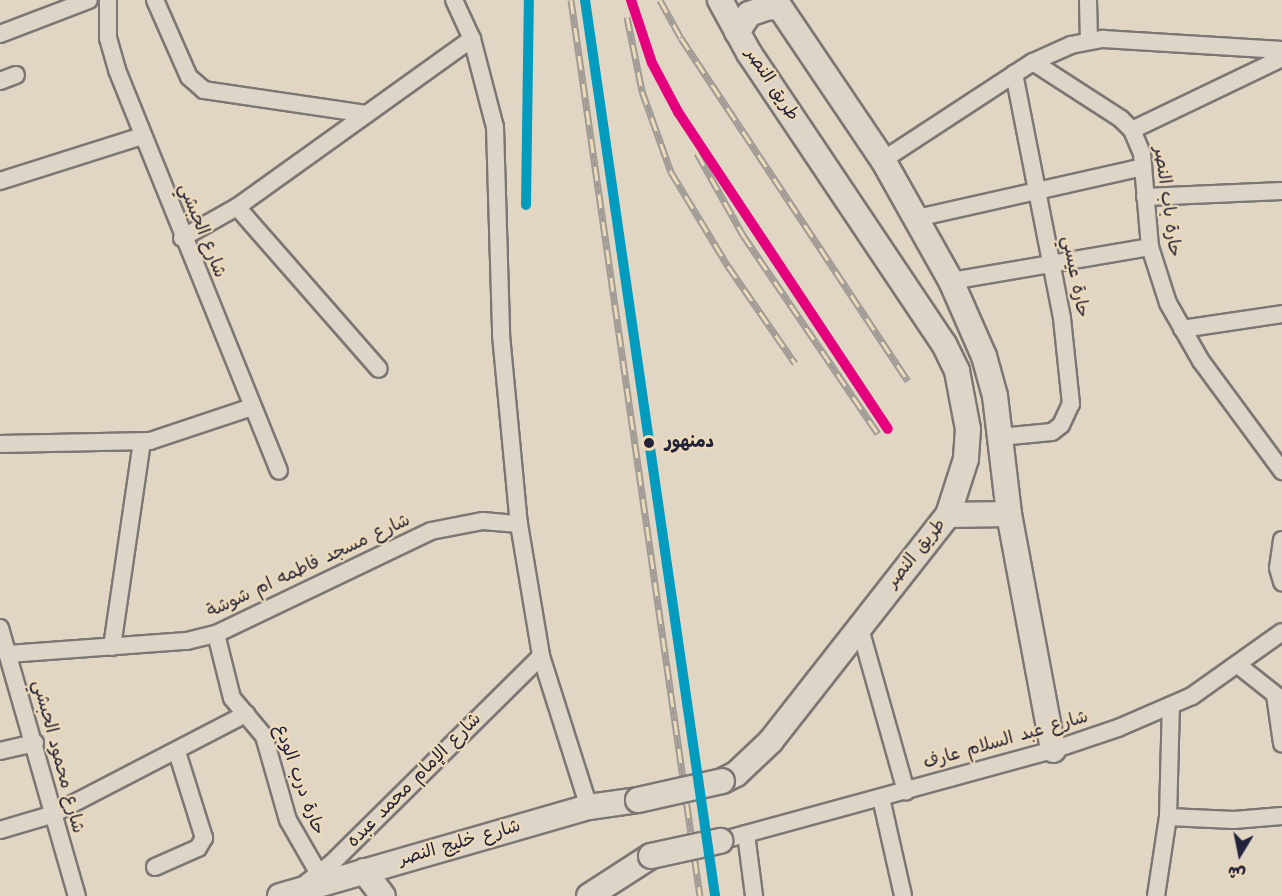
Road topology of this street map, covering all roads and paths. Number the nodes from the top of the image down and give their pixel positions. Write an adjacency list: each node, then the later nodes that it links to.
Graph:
1 (88, 0): 9 (street)
2 (108, 0): 18 (street, شارع الحبشي)
3 (155, 0): 16 (street)
4 (454, 0): 10 (street)
5 (720, 0): 8 (main road, طريق النصر)
6 (1088, 0): 11 (street)
7 (777, 4): 8 (main road); 19 (main road)
8 (737, 32): 41 (main road, طريق النصر)
9 (0, 34)
10 (472, 39): 16 (street); 42 (street)
11 (1089, 40): 12 (street); 14 (street)
12 (1282, 50)
13 (1282, 58): 17 (street)
14 (1033, 62): 15 (street); 17 (street, حارة باب النصر)
15 (1014, 74): 19 (street); 22 (street, حارة عيسي)
16 (366, 114): 25 (street)
17 (1132, 130): 20 (street, حارة باب النصر)
18 (142, 136): 21 (street); 27 (street, شارع الحبشي)
19 (883, 160): 26 (main road)
20 (1143, 167): 22 (street); 24 (street, حارة باب النصر)
21 (0, 181)
22 (1037, 191): 26 (street); 29 (street, حارة عيسي)
23 (1282, 191): 24 (street)
24 (1145, 197): 28 (street, حارة باب النصر)
25 (237, 207): 27 (street); 33 (street)
26 (917, 218): 30 (main road)
27 (182, 238): 34 (street, شارع الحبشي)
28 (1150, 247): 29 (street); 32 (street, حارة باب النصر)
29 (1052, 264): 30 (street); 35 (street, حارة عيسي)
30 (951, 281): 35 (main road)
31 (1282, 314): 32 (street)
32 (1182, 329): 39 (street, حارة باب النصر)
33 (379, 369)
34 (252, 407): 36 (street); 38 (street, شارع الحبشي)
35 (1000, 437): 40 (main road)
36 (142, 442): 37 (street); 49 (street)
37 (0, 444)
38 (279, 470)
39 (1282, 471)
40 (1009, 514): 41 (main road); 58 (main road)
41 (948, 515): 45 (main road, طريق النصر)
42 (519, 524): 48 (street, شارع مسجد فاطمه ام شوشة); 51 (street)
43 (1282, 540): 44 (street)
44 (1282, 582)
45 (859, 625): 61 (street); 63 (main road, طريق النصر, bridge)
46 (0, 628): 50 (street, شارع محمود الحبشي)
47 (1282, 632): 52 (street, شارع عبد السلام عارف)
48 (216, 634): 49 (street, شارع مسجد فاطمه ام شوشة); 55 (street, حارة درب الودع)
49 (112, 647): 50 (street, شارع مسجد فاطمه ام شوشة)
50 (8, 654): 56 (street, شارع محمود الحبشي)
51 (542, 656): 64 (street); 73 (street, شارع الإمام محمد عبده)
52 (1238, 665): 53 (street); 54 (street, شارع عبد السلام عارف)
53 (1278, 698): 57 (street)
54 (1172, 706): 58 (street, شارع عبد السلام عارف); 67 (street)
55 (246, 714): 60 (street); 73 (street, حارة درب الودع)
56 (35, 743): 59 (street); 65 (street, شارع محمود الحبشي)
57 (1282, 743)
58 (1053, 750): 61 (street, شارع عبد السلام عارف)
59 (0, 751)
60 (177, 752): 65 (street); 71 (street)
61 (906, 791): 62 (street, شارع عبد السلام عارف)
62 (881, 798): 69 (street, شارع عبد السلام عارف); 79 (street)
63 (638, 800): 64 (main road, شارع خليج النصر)
64 (589, 807): 72 (main road, شارع خليج النصر)
65 (51, 815): 68 (street); 75 (street, شارع محمود الحبشي)
66 (1282, 816): 67 (street)
67 (1168, 817): 80 (street)
68 (0, 830)
69 (746, 834): 70 (street, شارع عبد السلام عارف); 78 (street)
70 (720, 841): 77 (main road, bridge)
71 (155, 867)
72 (364, 871): 73 (main road, شارع خليج النصر); 76 (main road)
73 (323, 885): 74 (main road, شارع خليج النصر)
74 (282, 895)
75 (77, 896)
76 (383, 896)
77 (588, 896)
78 (754, 896)
79 (903, 896)
80 (1156, 896)

